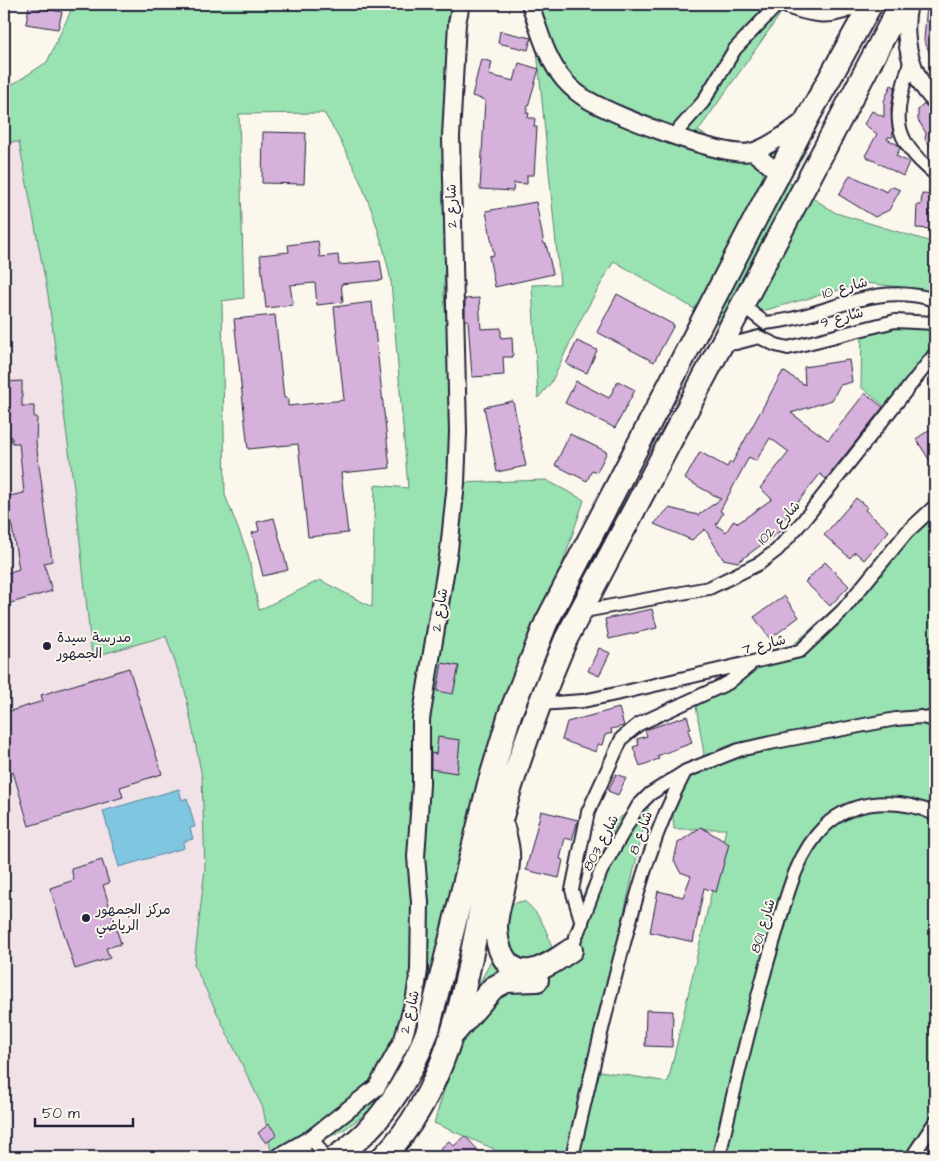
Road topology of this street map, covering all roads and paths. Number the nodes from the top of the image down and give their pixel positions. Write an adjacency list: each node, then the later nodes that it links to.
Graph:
1 (462, 4): 32 (street, شارع 2)
2 (530, 4): 11 (street)
3 (778, 4): 4 (street); 11 (street)
4 (859, 4)
5 (871, 4): 10 (highway)
6 (901, 4): 16 (highway)
7 (909, 4): 8 (street)
8 (911, 59): 9 (street); 14 (street)
9 (935, 101)
10 (807, 119): 12 (street); 13 (highway)
11 (674, 135): 12 (street)
12 (753, 152): 13 (street)
13 (779, 174): 35 (highway)
14 (935, 174)
15 (935, 300): 16 (street, شارع 10)
16 (742, 306): 18 (highway)
17 (935, 323): 18 (street, شارع 9)
18 (722, 344): 21 (highway)
19 (935, 354): 21 (street, شارع 102)
20 (935, 506): 22 (street, شارع 7)
21 (579, 612): 23 (highway)
22 (755, 662): 23 (street, شارع 7); 28 (street)
23 (540, 704): 27 (highway)
24 (935, 720): 25 (street)
25 (686, 771): 28 (street, شارع 803); 37 (street, شارع 8)
26 (935, 814): 38 (street, شارع 801)
27 (500, 820): 29 (highway); 30 (highway)
28 (582, 923): 29 (street, شارع 803)
29 (571, 950): 30 (highway)
30 (451, 1038): 36 (highway)
31 (935, 1122): 39 (street)
32 (307, 1147): 33 (street, شارع 2); 34 (street)
33 (279, 1157)
34 (325, 1157)
35 (336, 1157)
36 (383, 1157)
37 (572, 1157)
38 (719, 1157)
39 (912, 1157)

